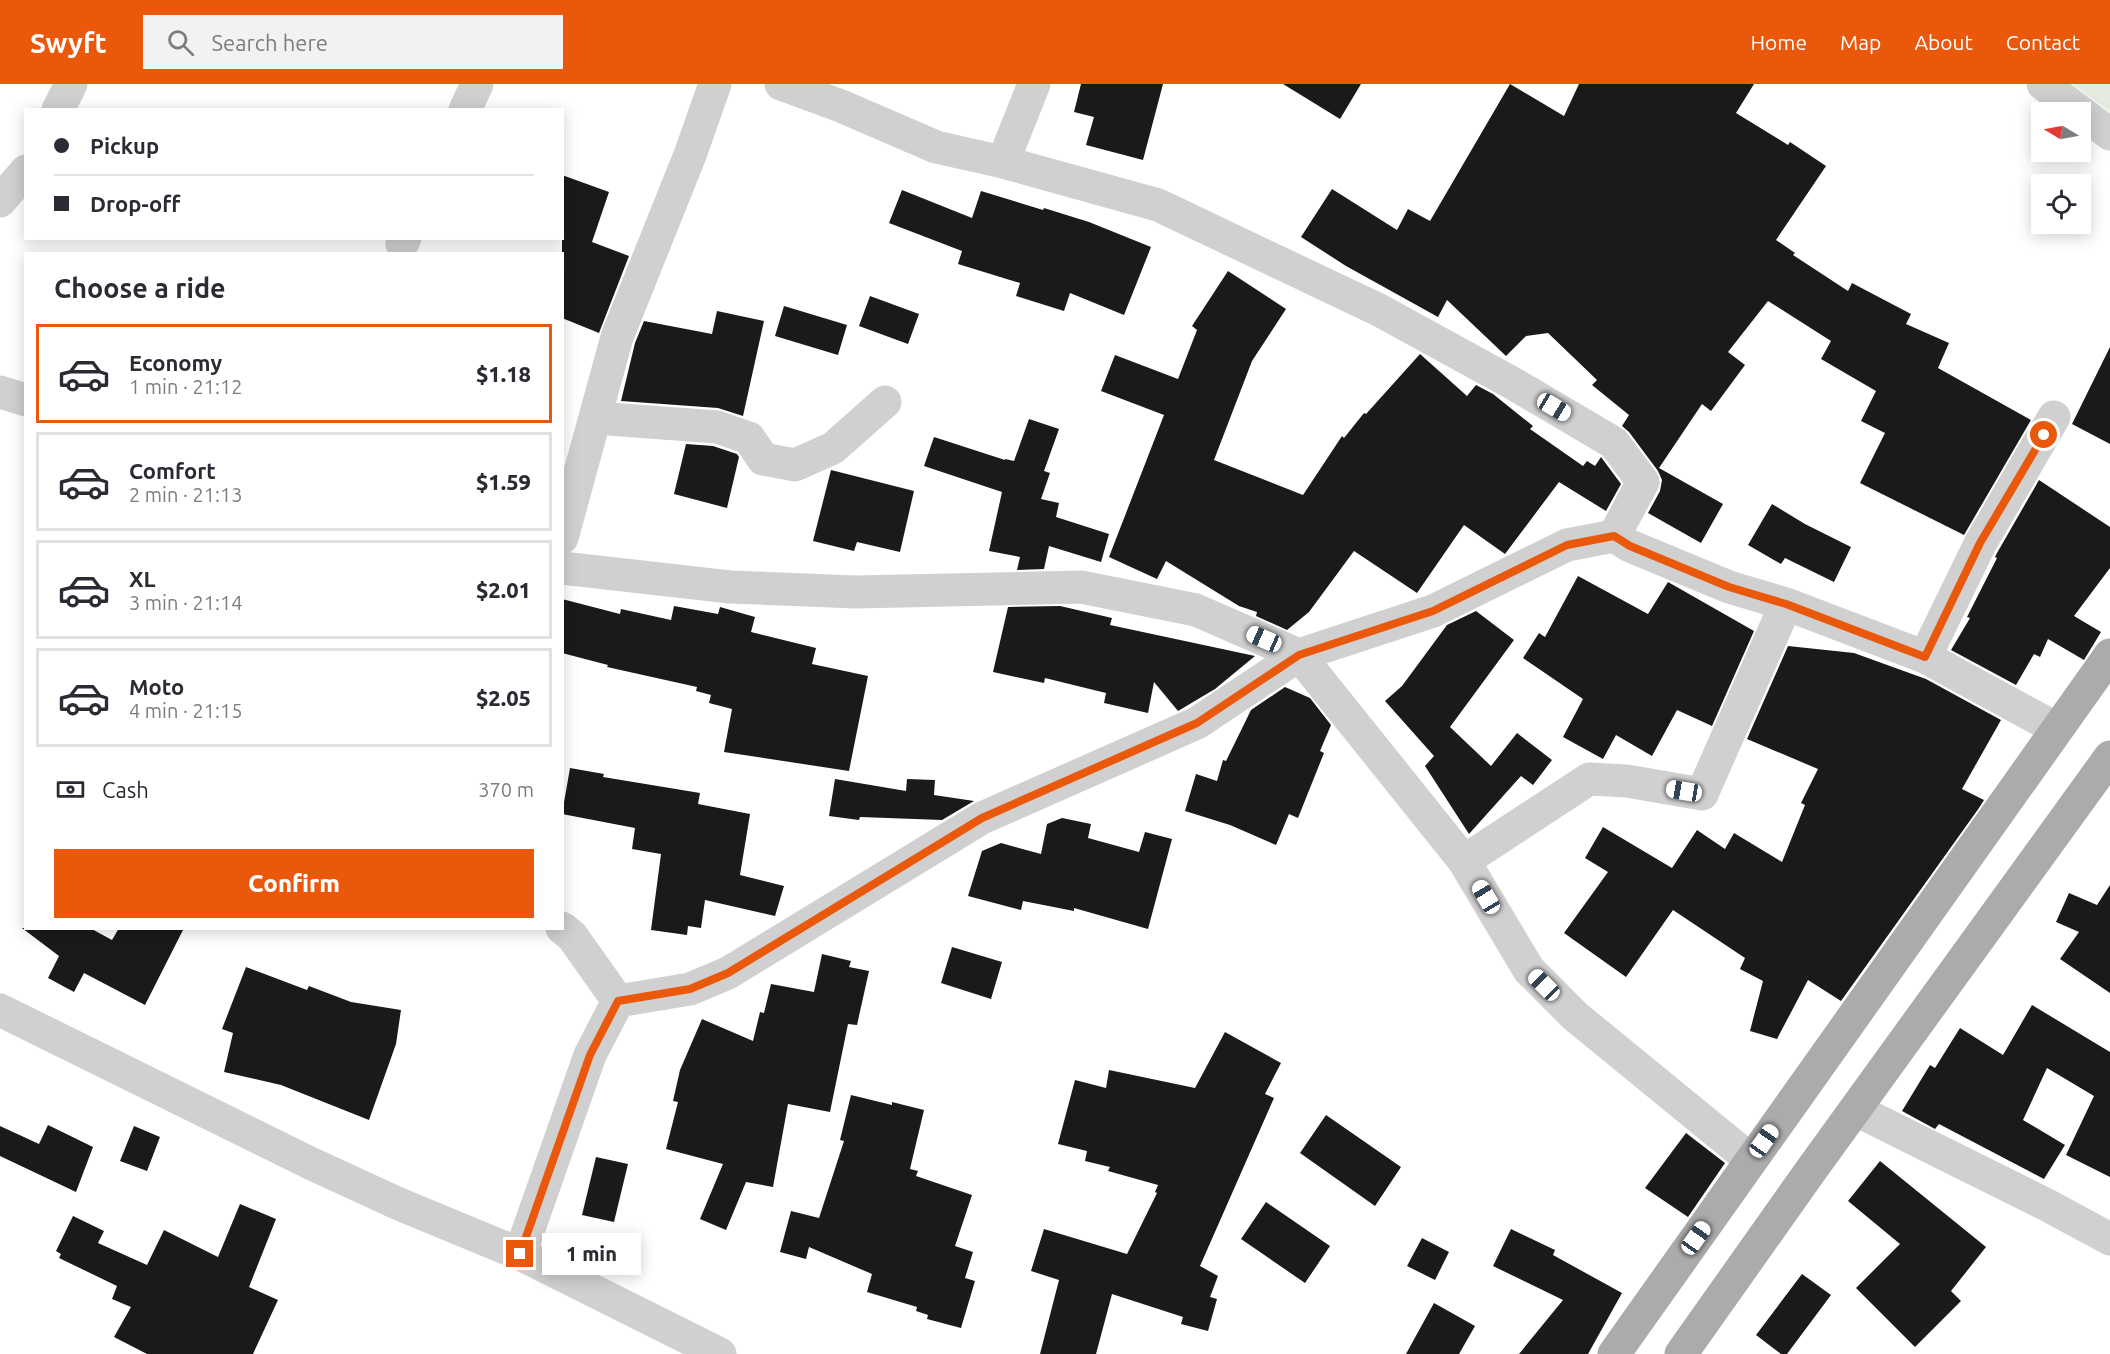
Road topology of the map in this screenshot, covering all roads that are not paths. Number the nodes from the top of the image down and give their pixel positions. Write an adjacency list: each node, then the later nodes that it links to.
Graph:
1 (71, 84): 7 (street)
2 (477, 84): 8 (street)
3 (715, 84): 17 (street)
4 (781, 84): 10 (street)
5 (1034, 84): 10 (street)
6 (2043, 84): 9 (street)
7 (59, 108)
8 (466, 108)
9 (2110, 134)
10 (1002, 162): 19 (street)
11 (24, 173): 12 (street)
12 (0, 201)
13 (0, 392): 14 (street)
14 (24, 399)
15 (885, 402): 17 (street)
16 (2054, 417): 24 (street)
17 (595, 418): 18 (street)
18 (564, 531)
19 (1614, 536): 21 (street); 22 (street)
20 (564, 568): 22 (street)
21 (1786, 604): 24 (street); 27 (street)
22 (1299, 655): 27 (street); 29 (street)
23 (2110, 655): 25 (main road)
24 (1925, 657): 25 (street)
25 (2057, 729): 32 (main road)
26 (2110, 757): 31 (main road)
27 (1464, 861): 32 (street)
28 (564, 930): 29 (street)
29 (618, 1001): 34 (street)
30 (0, 1010): 34 (street)
31 (1856, 1110): 33 (street); 37 (main road)
32 (1751, 1160): 36 (main road)
33 (2110, 1239)
34 (520, 1254): 35 (street)
35 (720, 1354)
36 (1614, 1354)
37 (1681, 1354)

